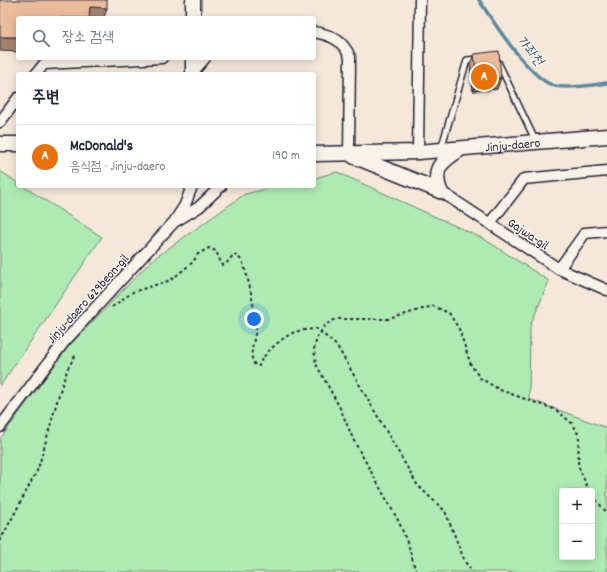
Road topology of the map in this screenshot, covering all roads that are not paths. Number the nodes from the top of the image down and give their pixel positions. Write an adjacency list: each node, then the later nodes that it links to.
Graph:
1 (193, 0): 3 (street)
2 (420, 0): 21 (street)
3 (193, 16)
4 (316, 32): 23 (street)
5 (495, 58): 16 (lane)
6 (481, 59): 20 (lane)
7 (123, 60): 10 (street)
8 (193, 60): 11 (street)
9 (203, 60): 12 (street)
10 (38, 72)
11 (193, 72)
12 (194, 72)
13 (16, 101): 14 (street)
14 (0, 122)
15 (607, 136): 16 (street, Jinju-daero)
16 (536, 142): 19 (street, Jinju-daero)
17 (0, 144): 18 (street)
18 (16, 144)
19 (460, 149): 20 (street, Jinju-daero); 27 (street)
20 (440, 150): 21 (street, Jinju-daero)
21 (418, 152): 23 (street, Jinju-daero)
22 (316, 154): 23 (street, Jinju-daero)
23 (349, 155): 27 (street)
24 (607, 172): 29 (street)
25 (191, 188): 28 (street, Jinju-daero 629beon-gil)
26 (219, 188): 28 (street)
27 (440, 191): 29 (street, Gajwa-gil)
28 (174, 222): 33 (street, Jinju-daero 629beon-gil)
29 (490, 223): 31 (street, Gajwa-gil)
30 (607, 232): 31 (street)
31 (560, 269): 32 (street, Gajwa-gil)
32 (607, 290)
33 (0, 426)

